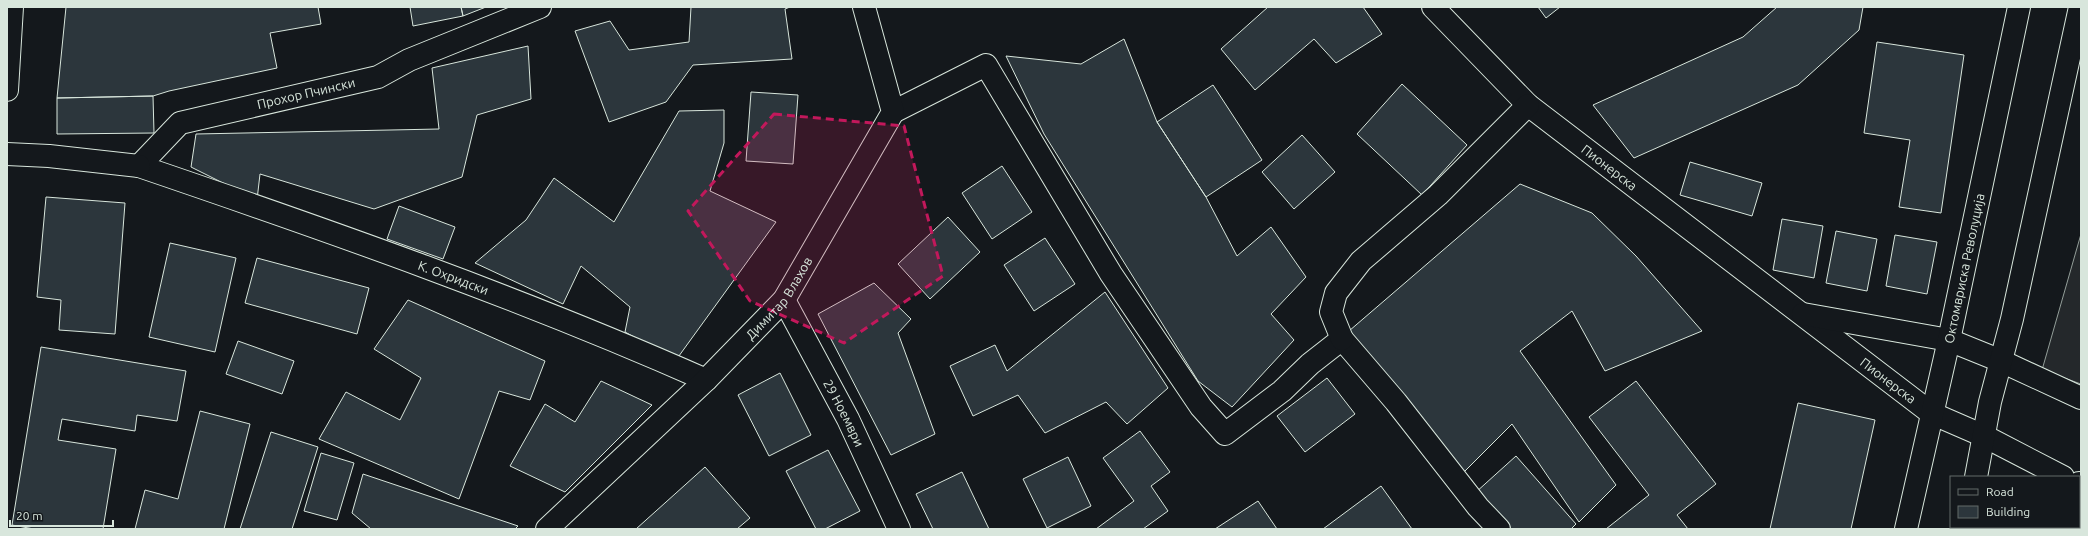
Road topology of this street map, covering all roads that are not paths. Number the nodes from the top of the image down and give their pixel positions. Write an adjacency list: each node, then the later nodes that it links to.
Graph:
1 (12, 7): 7 (street)
2 (540, 7): 11 (street, Прохор Пчински)
3 (864, 7): 9 (street)
4 (1433, 7): 8 (street, Пионерска)
5 (2019, 7): 15 (street, Октомвриска Револуција)
6 (2080, 7): 16 (street)
7 (7, 90)
8 (1528, 105): 13 (street, Пионерска); 14 (street)
9 (893, 112): 12 (street, Димитар Влахов); 14 (street)
10 (7, 154): 11 (street)
11 (139, 166): 17 (street, К. Охридски)
12 (784, 300): 17 (street, Димитар Влахов); 24 (street, 29 Ноември)
13 (1800, 313): 15 (street, Пионерска); 19 (street, Пионерска)
14 (1342, 339): 25 (street)
15 (1949, 340): 16 (street, Пионерска); 19 (street, Октомвриска Револуција)
16 (2001, 361): 18 (street, Пионерска); 20 (street)
17 (706, 380): 23 (street, Димитар Влахов)
18 (2081, 398)
19 (1931, 413): 20 (street, Пионерска); 26 (street, Октомвриска Револуција)
20 (1984, 436): 21 (street); 22 (street, Пионерска)
21 (1976, 476)
22 (2061, 476)
23 (547, 529)
24 (899, 529)
25 (1499, 529)
26 (1906, 529)

